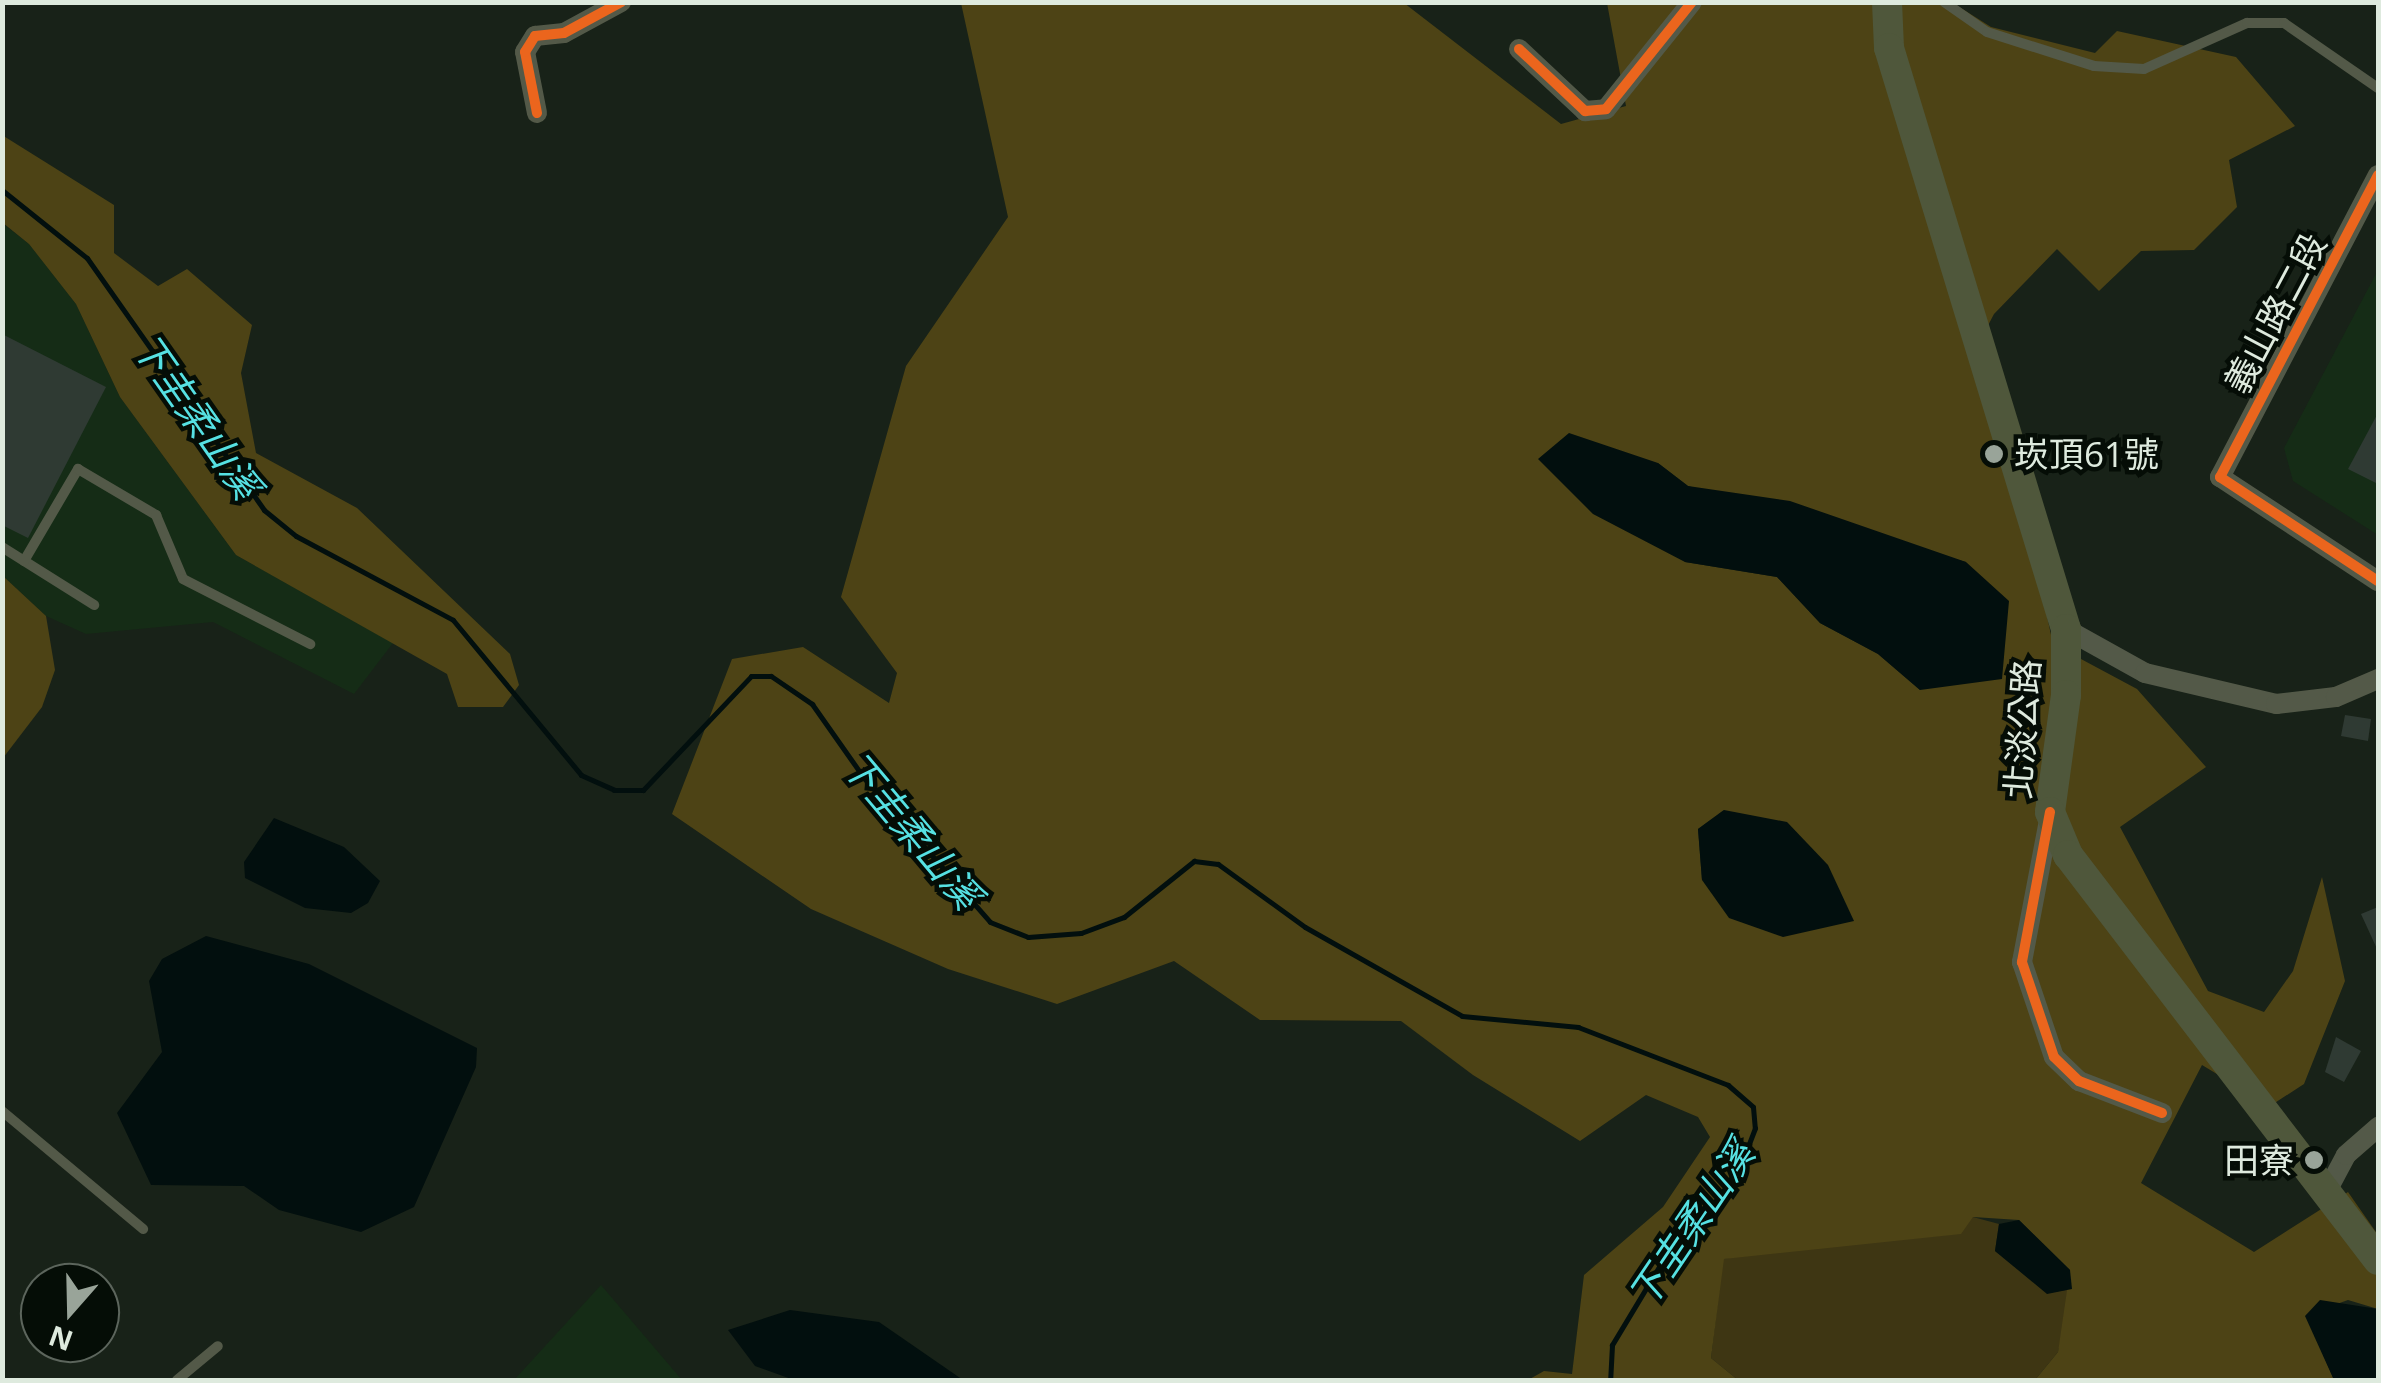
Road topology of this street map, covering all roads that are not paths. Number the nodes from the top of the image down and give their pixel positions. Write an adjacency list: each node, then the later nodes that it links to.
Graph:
1 (622, 2): 7 (street)
2 (1692, 2): 5 (street)
3 (1887, 2): 13 (main road, 北淡公路)
4 (1944, 2): 6 (lane)
5 (1519, 50)
6 (2378, 88)
7 (537, 113)
8 (2378, 176): 11 (street, 義山路二段)
9 (2, 547): 10 (lane)
10 (24, 561): 12 (lane); 14 (lane)
11 (2378, 581)
12 (94, 605)
13 (2066, 629): 15 (street); 16 (main road, 北淡公路)
14 (310, 644)
15 (2378, 679)
16 (2050, 812): 18 (street); 20 (main road, 北淡公路)
17 (2, 1112): 21 (lane)
18 (2162, 1113)
19 (2378, 1127): 20 (street)
20 (2328, 1188): 22 (main road, 北淡公路)
21 (143, 1229)
22 (2378, 1260)
23 (218, 1346): 24 (lane)
24 (177, 1380)

